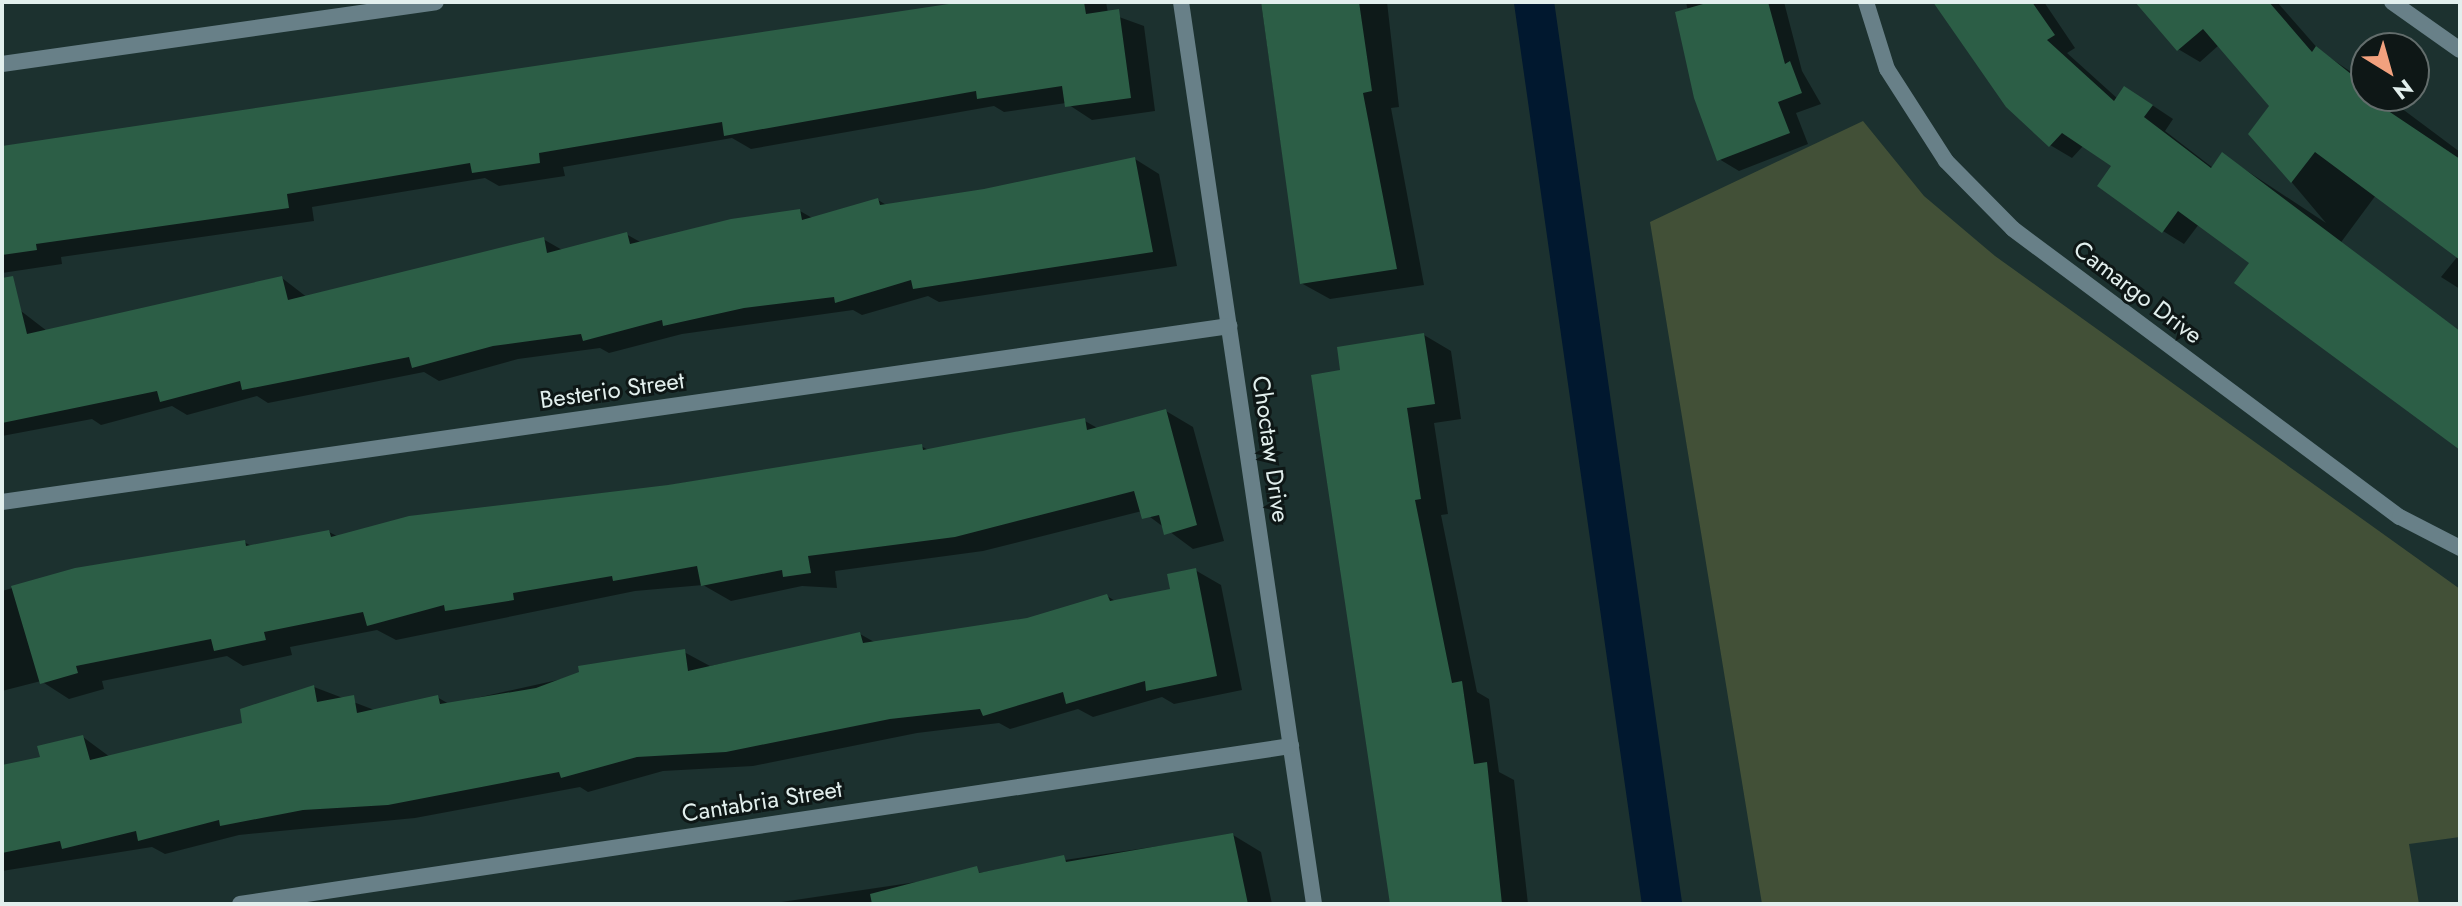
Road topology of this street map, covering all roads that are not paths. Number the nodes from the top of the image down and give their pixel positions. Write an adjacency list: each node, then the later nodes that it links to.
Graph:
1 (436, 2): 6 (street)
2 (1181, 2): 7 (street, Choctaw Drive)
3 (1866, 2): 9 (street, Camargo Drive)
4 (2392, 2): 5 (street)
5 (2460, 50)
6 (2, 64)
7 (1229, 326): 8 (street, Besterio Street); 10 (street, Choctaw Drive)
8 (2, 502)
9 (2460, 548)
10 (1291, 746): 11 (street, Cantabria Street); 12 (street, Choctaw Drive)
11 (240, 904)
12 (1314, 904)

